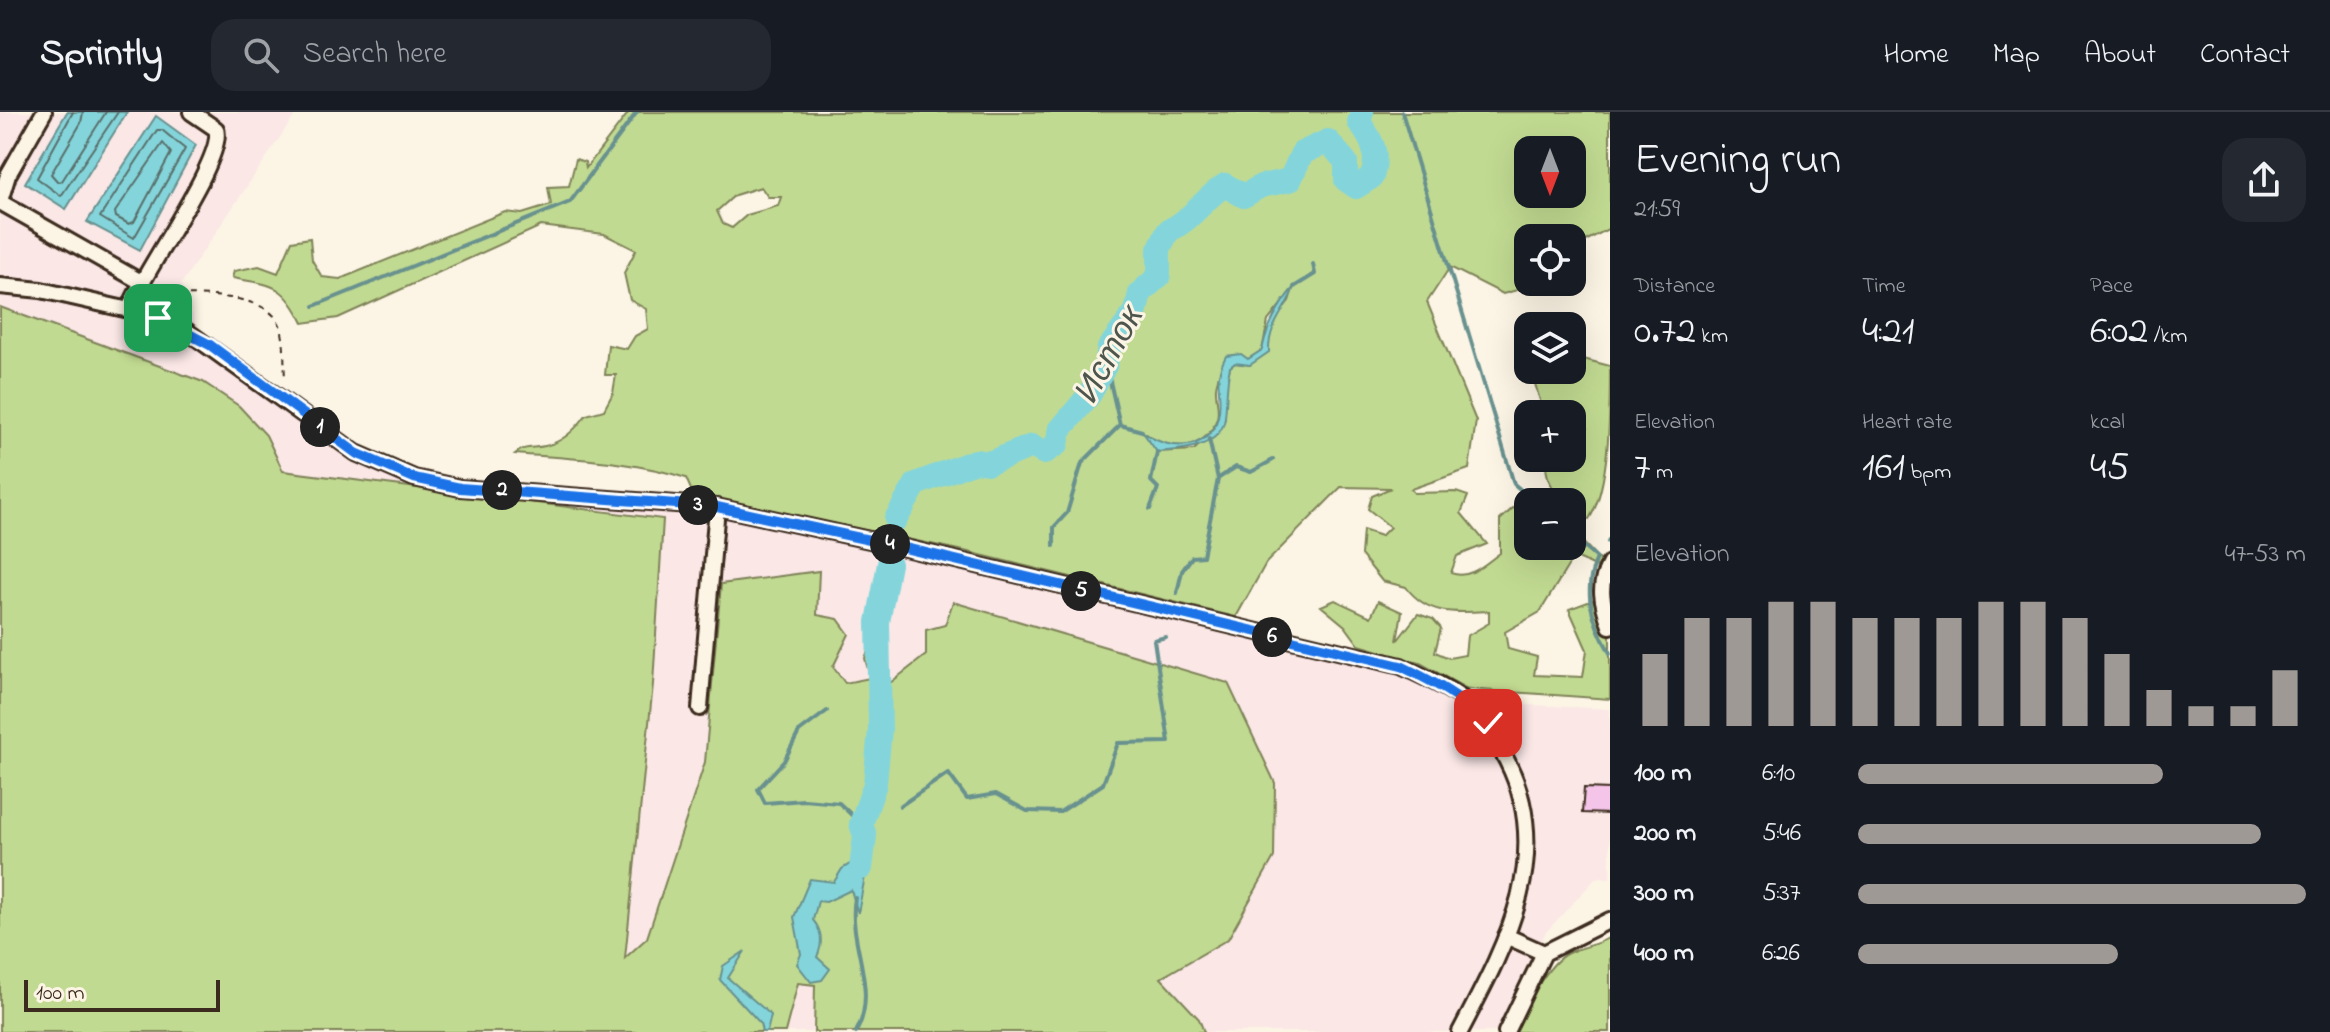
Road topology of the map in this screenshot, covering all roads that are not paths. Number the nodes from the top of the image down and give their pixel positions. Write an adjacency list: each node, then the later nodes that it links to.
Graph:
1 (44, 112): 3 (lane)
2 (191, 112): 5 (lane)
3 (0, 201): 5 (lane)
4 (0, 286): 6 (lane)
5 (137, 288): 6 (lane)
6 (129, 310): 7 (lane)
7 (717, 507): 10 (lane); 12 (lane)
8 (1610, 563): 9 (lane)
9 (1610, 626)
10 (700, 708)
11 (1610, 920): 13 (lane)
12 (1506, 936): 13 (lane); 14 (lane)
13 (1544, 953): 15 (lane)
14 (1460, 1032)
15 (1506, 1032)

